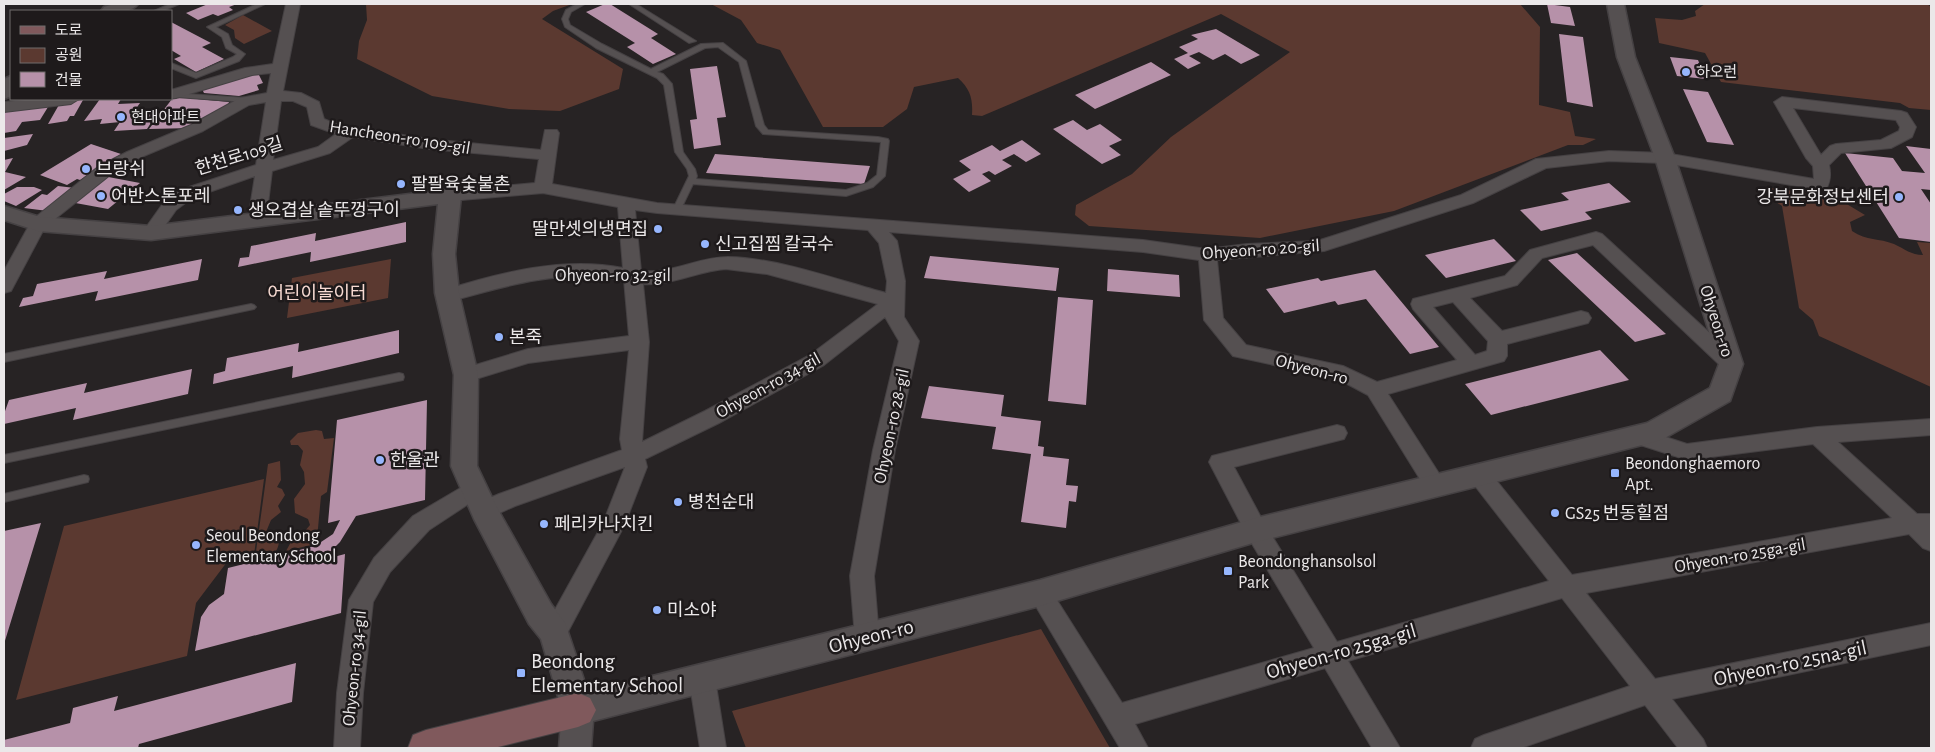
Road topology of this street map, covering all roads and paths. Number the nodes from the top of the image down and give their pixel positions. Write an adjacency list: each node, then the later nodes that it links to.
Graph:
1 (129, 4): 8 (street)
2 (176, 4): 9 (lane)
3 (262, 4): 11 (lane)
4 (293, 4): 12 (street)
5 (582, 4): 13 (lane)
6 (632, 4): 10 (lane)
7 (1615, 4): 22 (street, Ohyeon-ro)
8 (113, 10)
9 (160, 10)
10 (692, 41)
11 (172, 65)
12 (278, 68): 14 (street); 15 (street)
13 (652, 71): 25 (lane); 25 (lane)
14 (173, 95): 17 (lane)
15 (274, 96): 17 (street, Hancheon-ro 109-gil); 19 (street, Hancheon-ro 109-gil); 24 (street)
16 (63, 100): 18 (street)
17 (248, 100): 32 (street, Hancheon-ro 109-gil)
18 (4, 107)
19 (350, 131): 21 (street, Hancheon-ro 109-gil); 24 (street, 한천로109길)
20 (551, 133): 21 (street)
21 (546, 155): 26 (street)
22 (1665, 158): 23 (street, Ohyeon-ro 20-gil); 35 (street, Ohyeon-ro 20-gil); 47 (street, Ohyeon-ro)
23 (1821, 164): 23 (street)
24 (264, 169): 31 (street); 34 (street, 한천로109길)
25 (690, 181): 29 (lane)
26 (543, 188): 27 (street); 28 (street)
27 (450, 196): 31 (street); 39 (street)
28 (626, 203): 29 (street); 36 (street)
29 (677, 209): 33 (street)
30 (4, 213): 32 (street)
31 (257, 220): 34 (street)
32 (38, 224): 34 (street); 37 (street)
33 (872, 224): 35 (street, Ohyeon-ro 20-gil); 40 (street, Ohyeon-ro 28-gil)
34 (151, 233)
35 (1207, 255): 50 (street, Ohyeon-ro)
36 (632, 277): 39 (street, Ohyeon-ro 32-gil); 40 (street, Ohyeon-ro 32-gil); 44 (street)
37 (4, 287)
38 (1456, 294): 43 (street); 46 (street); 47 (street)
39 (448, 296): 48 (street)
40 (895, 302): 55 (street, Ohyeon-ro 34-gil); 69 (street, Ohyeon-ro 28-gil)
41 (251, 307): 45 (lane)
42 (1581, 318): 43 (street)
43 (1498, 339): 46 (street)
44 (639, 342): 48 (street); 55 (street)
45 (4, 358)
46 (1471, 363): 50 (street)
47 (1731, 364): 54 (street, Ohyeon-ro)
48 (466, 375): 61 (street)
49 (399, 377): 56 (lane)
50 (1374, 390): 59 (street, Ohyeon-ro)
51 (1931, 427): 53 (street)
52 (1337, 433): 63 (street)
53 (1818, 435): 54 (street); 62 (street)
54 (1638, 436): 57 (street, Ohyeon-ro)
55 (634, 455): 61 (street, Ohyeon-ro 34-gil); 67 (street)
56 (4, 459)
57 (1480, 476): 59 (street, Ohyeon-ro); 65 (street)
58 (84, 479): 60 (lane)
59 (1436, 486): 63 (street, Ohyeon-ro)
60 (4, 498)
61 (479, 500): 67 (street); 75 (street, Ohyeon-ro 34-gil)
62 (1922, 524): 64 (street); 65 (street, Ohyeon-ro 25ga-gil)
63 (1256, 530): 66 (street, Ohyeon-ro); 70 (street)
64 (1931, 541)
65 (1567, 586): 70 (street, Ohyeon-ro 25ga-gil); 72 (street)
66 (1040, 593): 69 (street, Ohyeon-ro); 74 (street)
67 (554, 633): 73 (street)
68 (1931, 634): 72 (street, Ohyeon-ro 25na-gil)
69 (867, 638): 71 (street, Ohyeon-ro)
70 (1330, 654): 74 (street, Ohyeon-ro 25ga-gil); 80 (street)
71 (702, 679): 73 (street, Ohyeon-ro); 78 (street)
72 (1649, 692): 81 (street, Ohyeon-ro 25na-gil); 82 (street)
73 (578, 710): 76 (main road, Ohyeon-ro); 77 (street)
74 (1116, 717): 79 (street)
75 (347, 748)
76 (426, 748)
77 (574, 748)
78 (713, 748)
79 (1135, 748)
80 (1387, 748)
81 (1484, 748)
82 (1694, 748)

